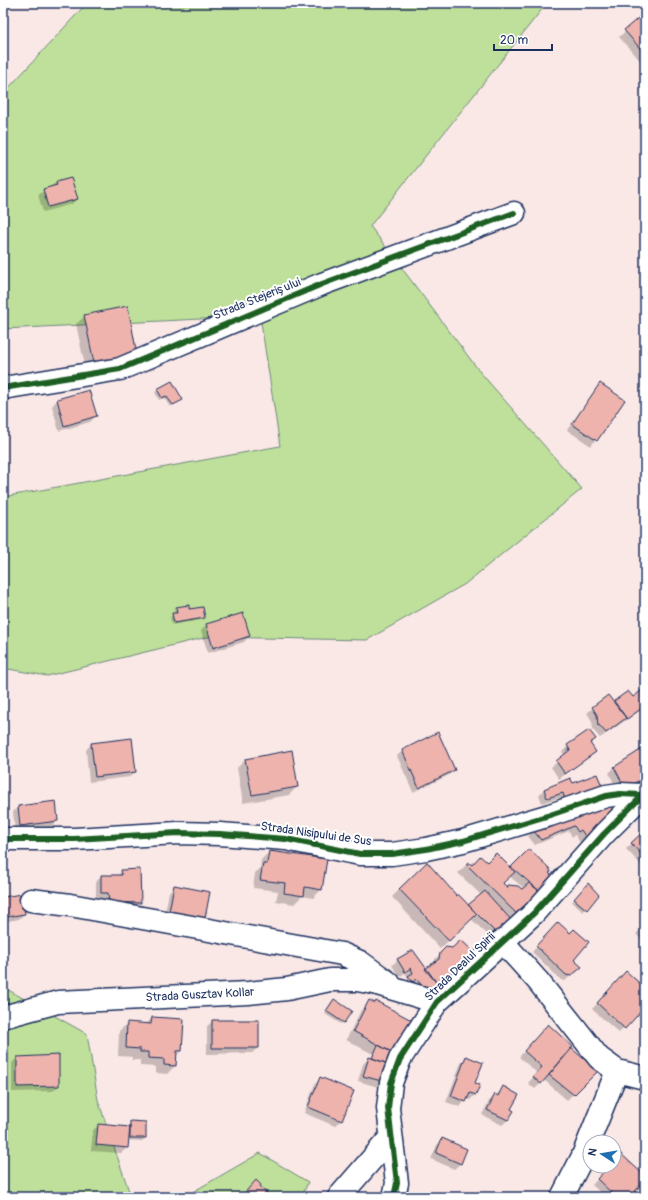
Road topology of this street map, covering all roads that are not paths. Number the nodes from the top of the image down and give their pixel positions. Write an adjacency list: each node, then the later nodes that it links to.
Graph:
1 (514, 213): 2 (street, Strada Stejerișului)
2 (3, 388)
3 (644, 794): 4 (street, Strada Nisipului de Sus); 6 (street, Strada Dealul Spirii)
4 (3, 839)
5 (31, 900): 7 (street, Strada Gusztav Kollar)
6 (502, 941): 8 (street, Strada Dealul Spirii); 10 (street)
7 (398, 990): 8 (street, Strada Gusztav Kollar); 9 (street, Strada Gusztav Kollar)
8 (437, 1002): 12 (street, Strada Dealul Spirii)
9 (3, 1017)
10 (618, 1071): 11 (street); 15 (street)
11 (645, 1078)
12 (391, 1137): 13 (street); 14 (street, Strada Dealul Spirii)
13 (339, 1197)
14 (394, 1197)
15 (562, 1197)

